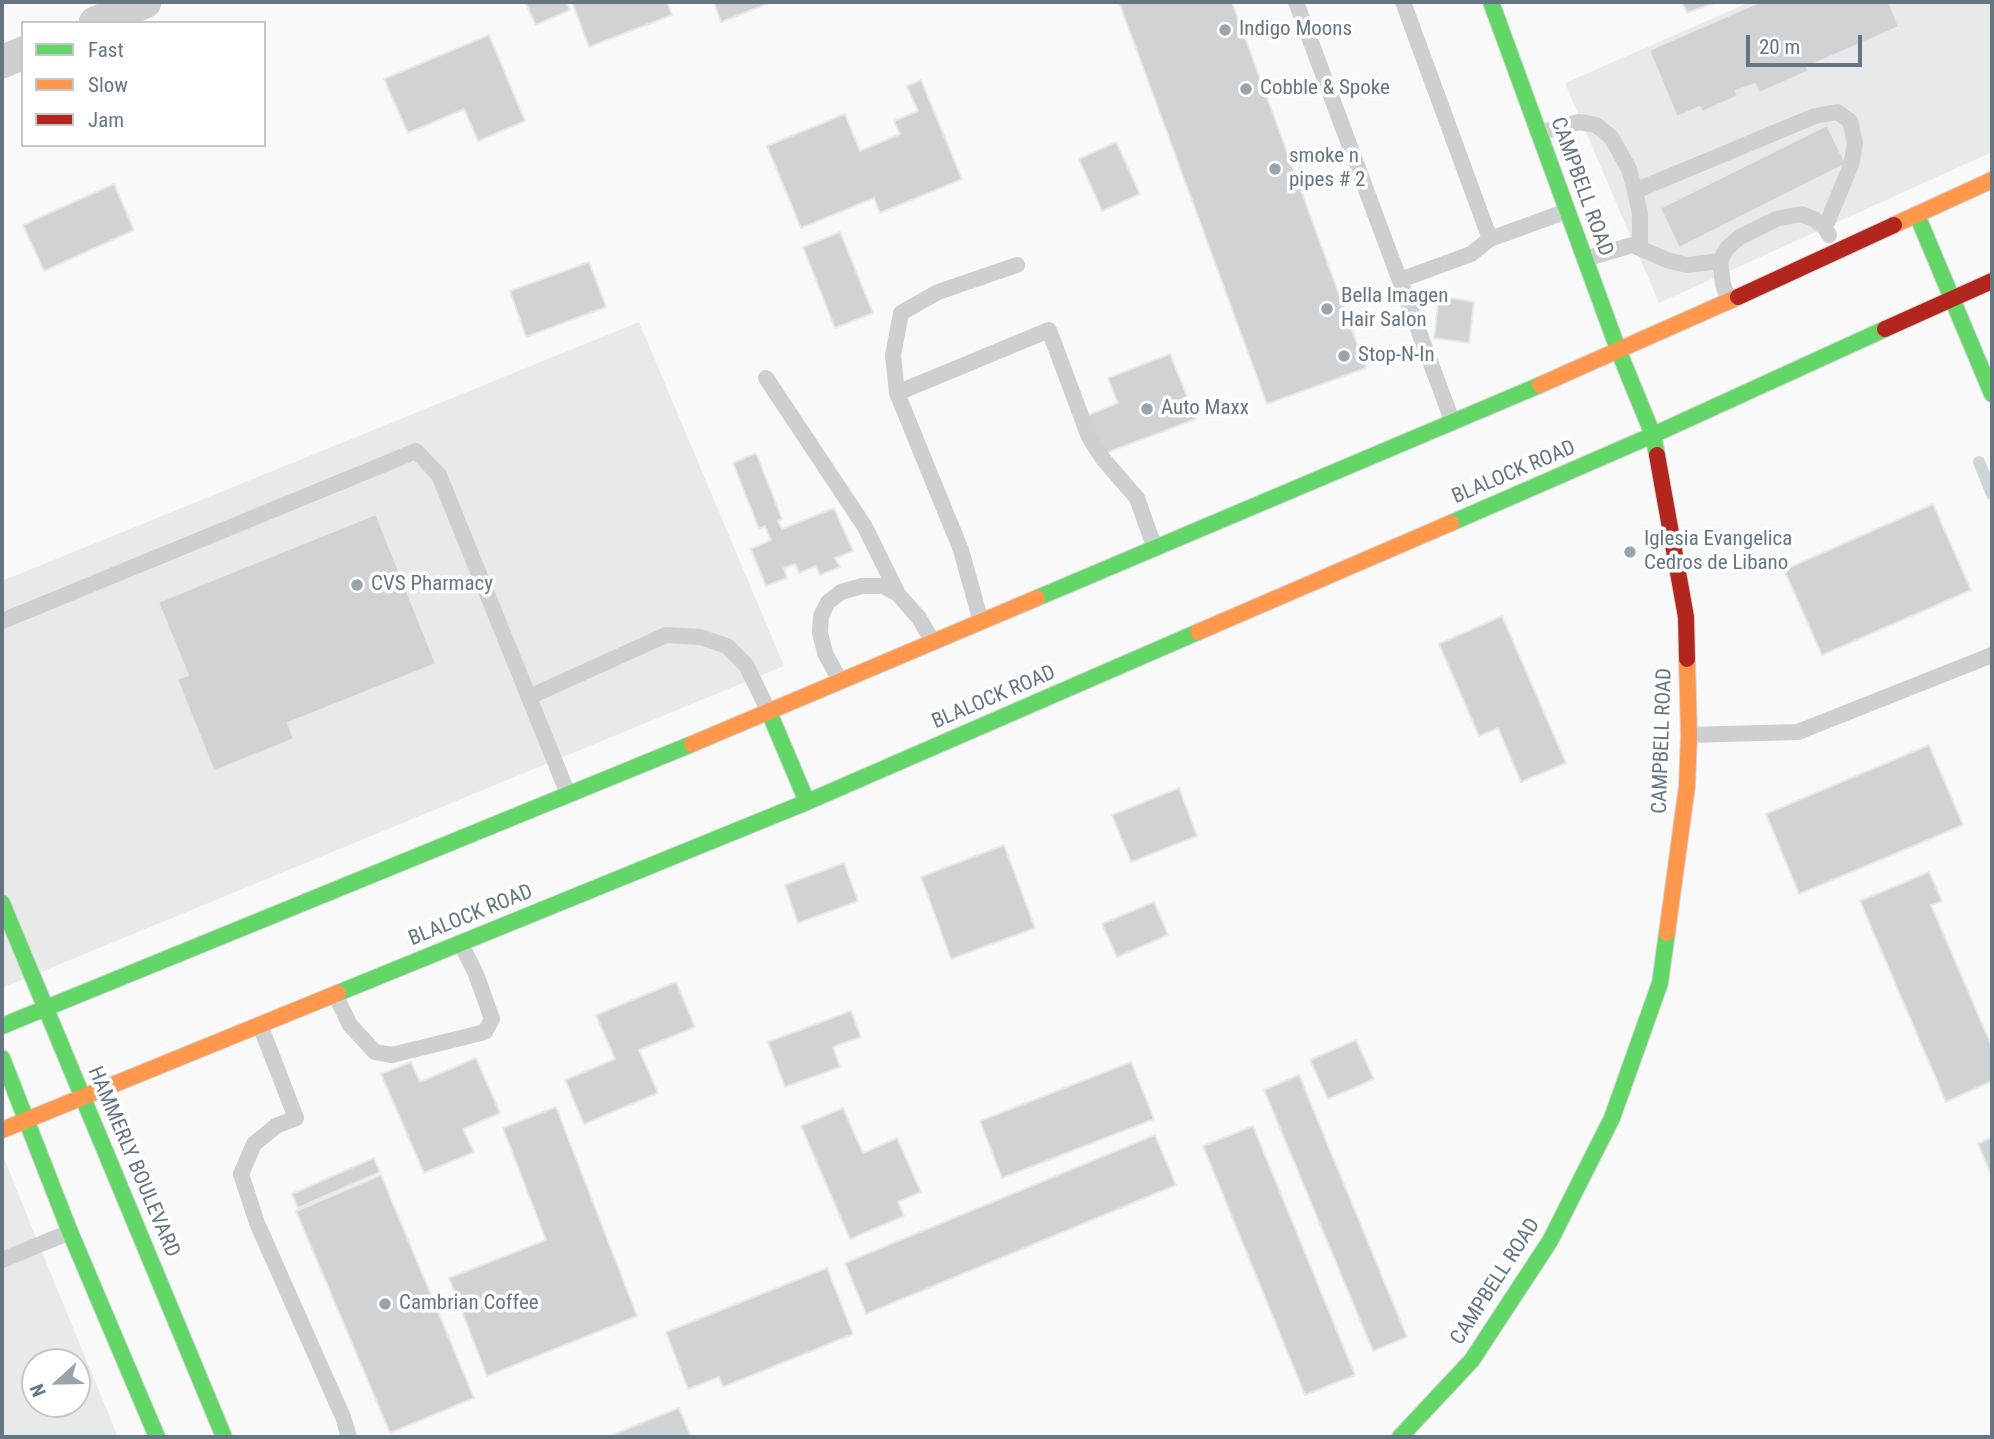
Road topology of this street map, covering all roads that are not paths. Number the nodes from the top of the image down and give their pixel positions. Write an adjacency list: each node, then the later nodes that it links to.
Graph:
1 (145, 2): 5 (street)
2 (1296, 2): 20 (lane)
3 (1403, 2): 14 (lane)
4 (1491, 2): 8 (main road, CAMPBELL ROAD)
5 (100, 21)
6 (21, 54): 7 (street)
7 (2, 62)
8 (1538, 132): 10 (lane); 11 (main road, CAMPBELL ROAD)
9 (1992, 180): 12 (main road)
10 (1635, 191): 13 (lane); 15 (lane)
11 (1567, 211): 14 (lane); 17 (main road, CAMPBELL ROAD)
12 (1917, 215): 16 (main road); 22 (main road)
13 (1825, 228): 16 (lane); 18 (lane)
14 (1490, 239): 20 (lane)
15 (1640, 248): 17 (lane); 18 (lane)
16 (1837, 252): 23 (main road)
17 (1584, 259): 24 (main road, CAMPBELL ROAD)
18 (1720, 261): 23 (lane)
19 (1017, 265): 26 (lane)
20 (1400, 280): 28 (lane)
21 (1992, 281): 22 (main road, BLALOCK ROAD)
22 (1952, 300): 27 (main road); 29 (main road, BLALOCK ROAD)
23 (1729, 302): 24 (main road)
24 (1619, 352): 28 (main road); 29 (main road, CAMPBELL ROAD)
25 (766, 378): 31 (lane)
26 (897, 393): 30 (lane); 33 (lane)
27 (1992, 394)
28 (1452, 423): 30 (main road)
29 (1653, 435): 39 (main road, CAMPBELL ROAD); 41 (main road, BLALOCK ROAD)
30 (1155, 549): 33 (main road)
31 (898, 594): 34 (lane); 36 (lane)
32 (2, 621): 37 (lane)
33 (981, 622): 34 (main road)
34 (933, 642): 36 (main road)
35 (1992, 655): 39 (lane)
36 (840, 681): 38 (main road)
37 (529, 697): 38 (lane); 40 (lane)
38 (769, 712): 40 (main road); 41 (main road)
39 (1689, 735): 57 (main road, CAMPBELL ROAD)
40 (568, 794): 45 (main road)
41 (807, 802): 43 (main road, BLALOCK ROAD)
42 (2, 904): 45 (main road, HAMMERLY BOULEVARD)
43 (461, 942): 44 (main road, BLALOCK ROAD); 44 (lane)
44 (335, 994): 46 (main road, BLALOCK ROAD)
45 (45, 1009): 47 (main road); 49 (main road, HAMMERLY BOULEVARD)
46 (260, 1024): 49 (main road, BLALOCK ROAD); 56 (lane)
47 (2, 1026)
48 (2, 1058): 50 (main road)
49 (83, 1096): 50 (main road, BLALOCK ROAD); 55 (main road, HAMMERLY BOULEVARD)
50 (26, 1121): 51 (main road, BLALOCK ROAD); 52 (main road)
51 (2, 1130)
52 (70, 1232): 53 (lane); 54 (main road)
53 (2, 1261)
54 (157, 1437)
55 (224, 1437)
56 (349, 1437)
57 (1400, 1437)

